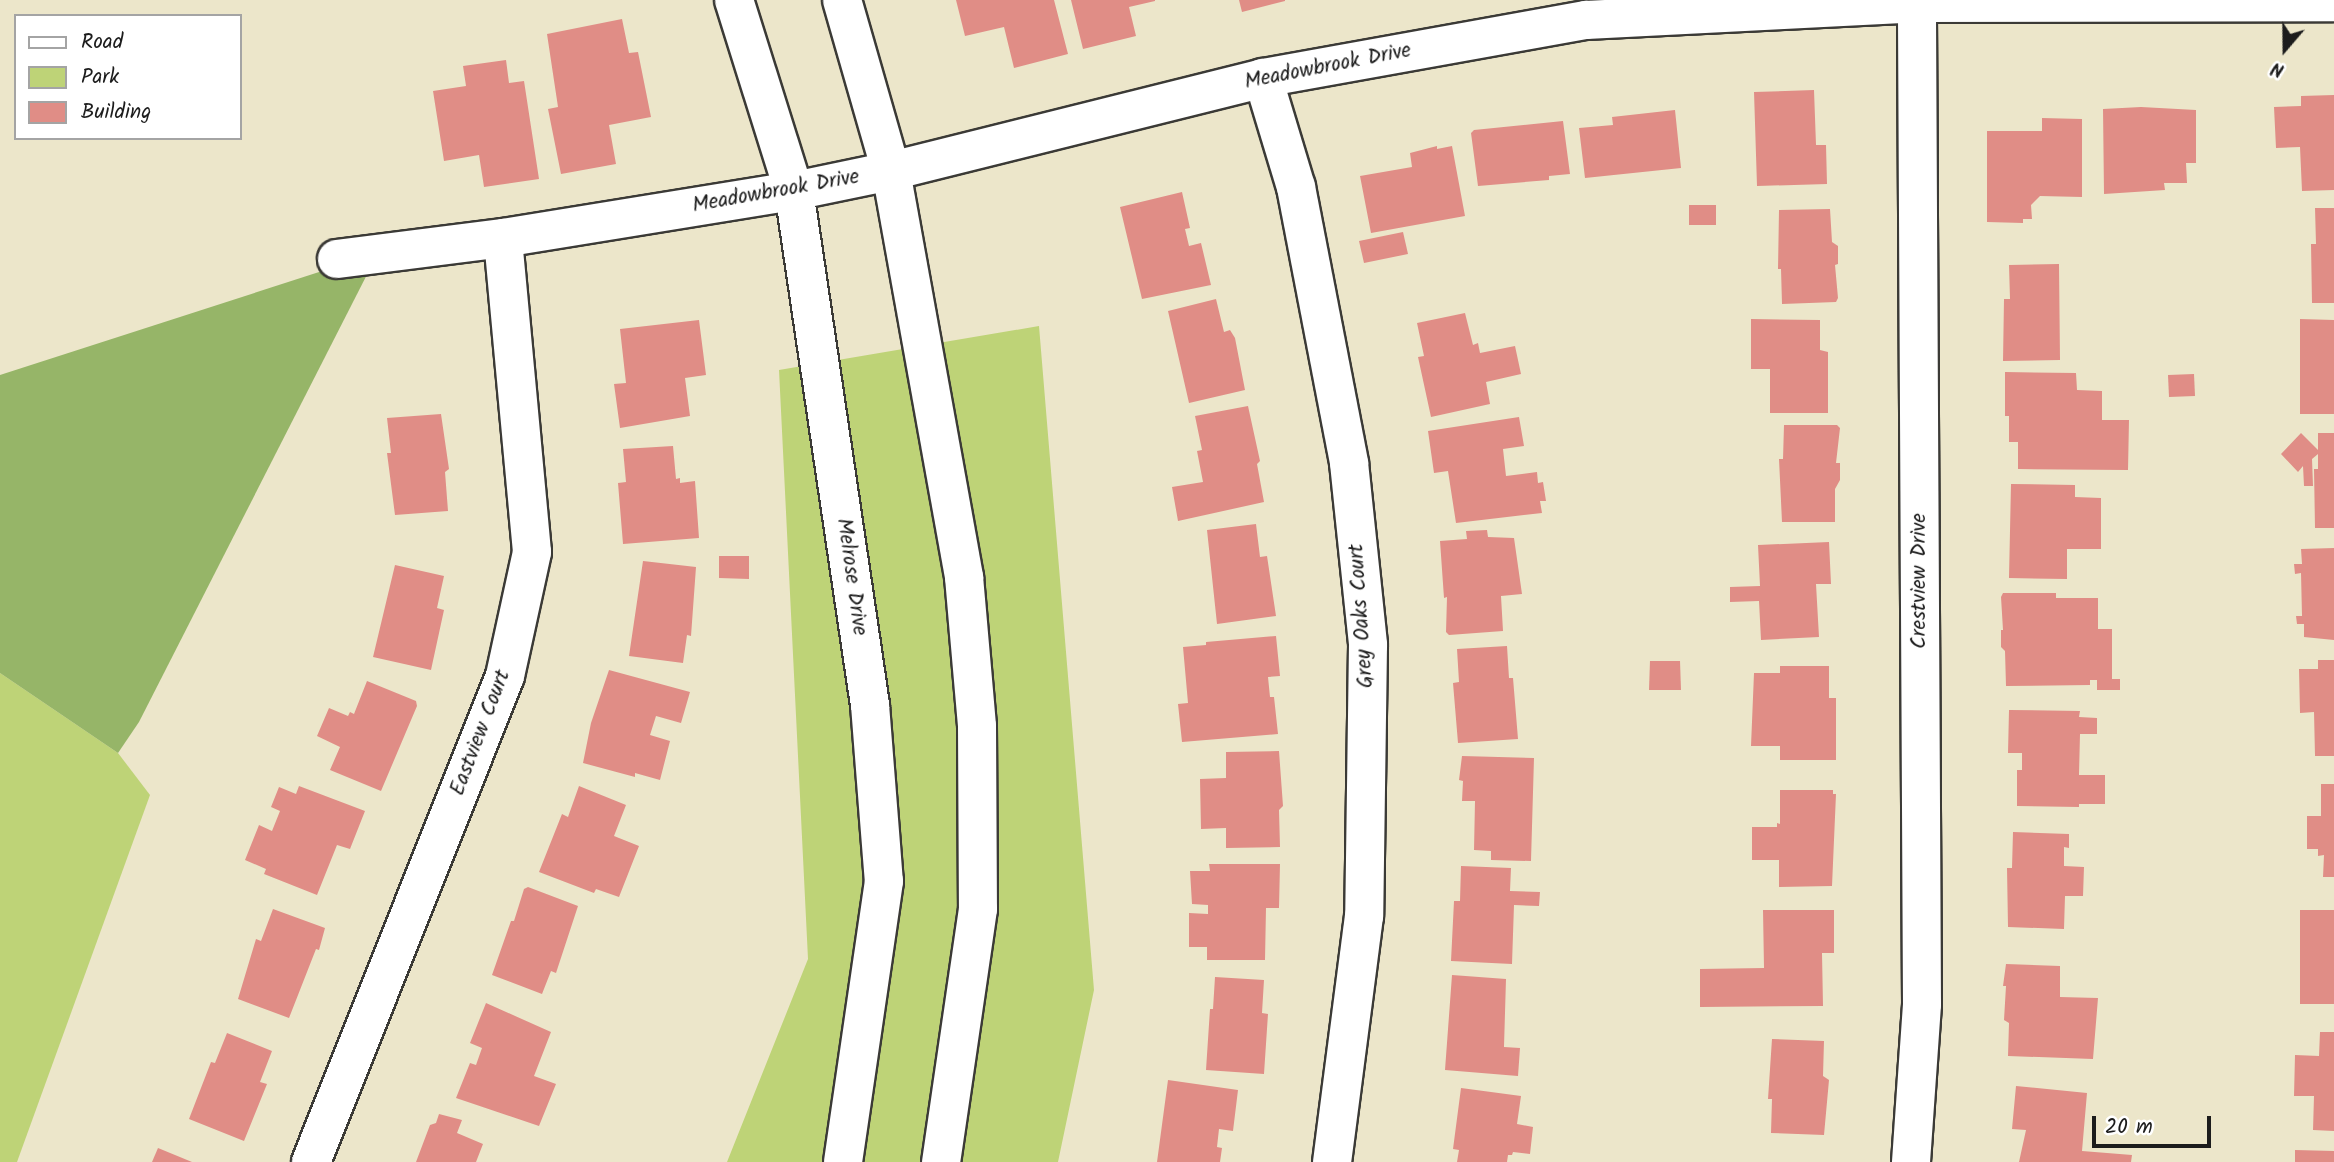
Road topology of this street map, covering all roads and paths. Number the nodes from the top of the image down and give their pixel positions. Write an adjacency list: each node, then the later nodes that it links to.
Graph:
1 (734, 0): 7 (street, Melrose Drive)
2 (842, 0): 6 (street)
3 (1917, 1): 4 (street, Meadowbrook Drive); 5 (street, Meadowbrook Drive); 14 (street, Crestview Drive)
4 (2334, 2)
5 (1263, 78): 6 (street, Meadowbrook Drive); 13 (street, Grey Oaks Court)
6 (891, 171): 7 (street, Meadowbrook Drive); 12 (street)
7 (794, 191): 8 (street, Meadowbrook Drive); 11 (street, Melrose Drive)
8 (503, 238): 9 (street, Meadowbrook Drive); 10 (street, Eastview Court)
9 (337, 259)
10 (311, 1162)
11 (844, 1162)
12 (941, 1162)
13 (1332, 1162)
14 (1911, 1162)

